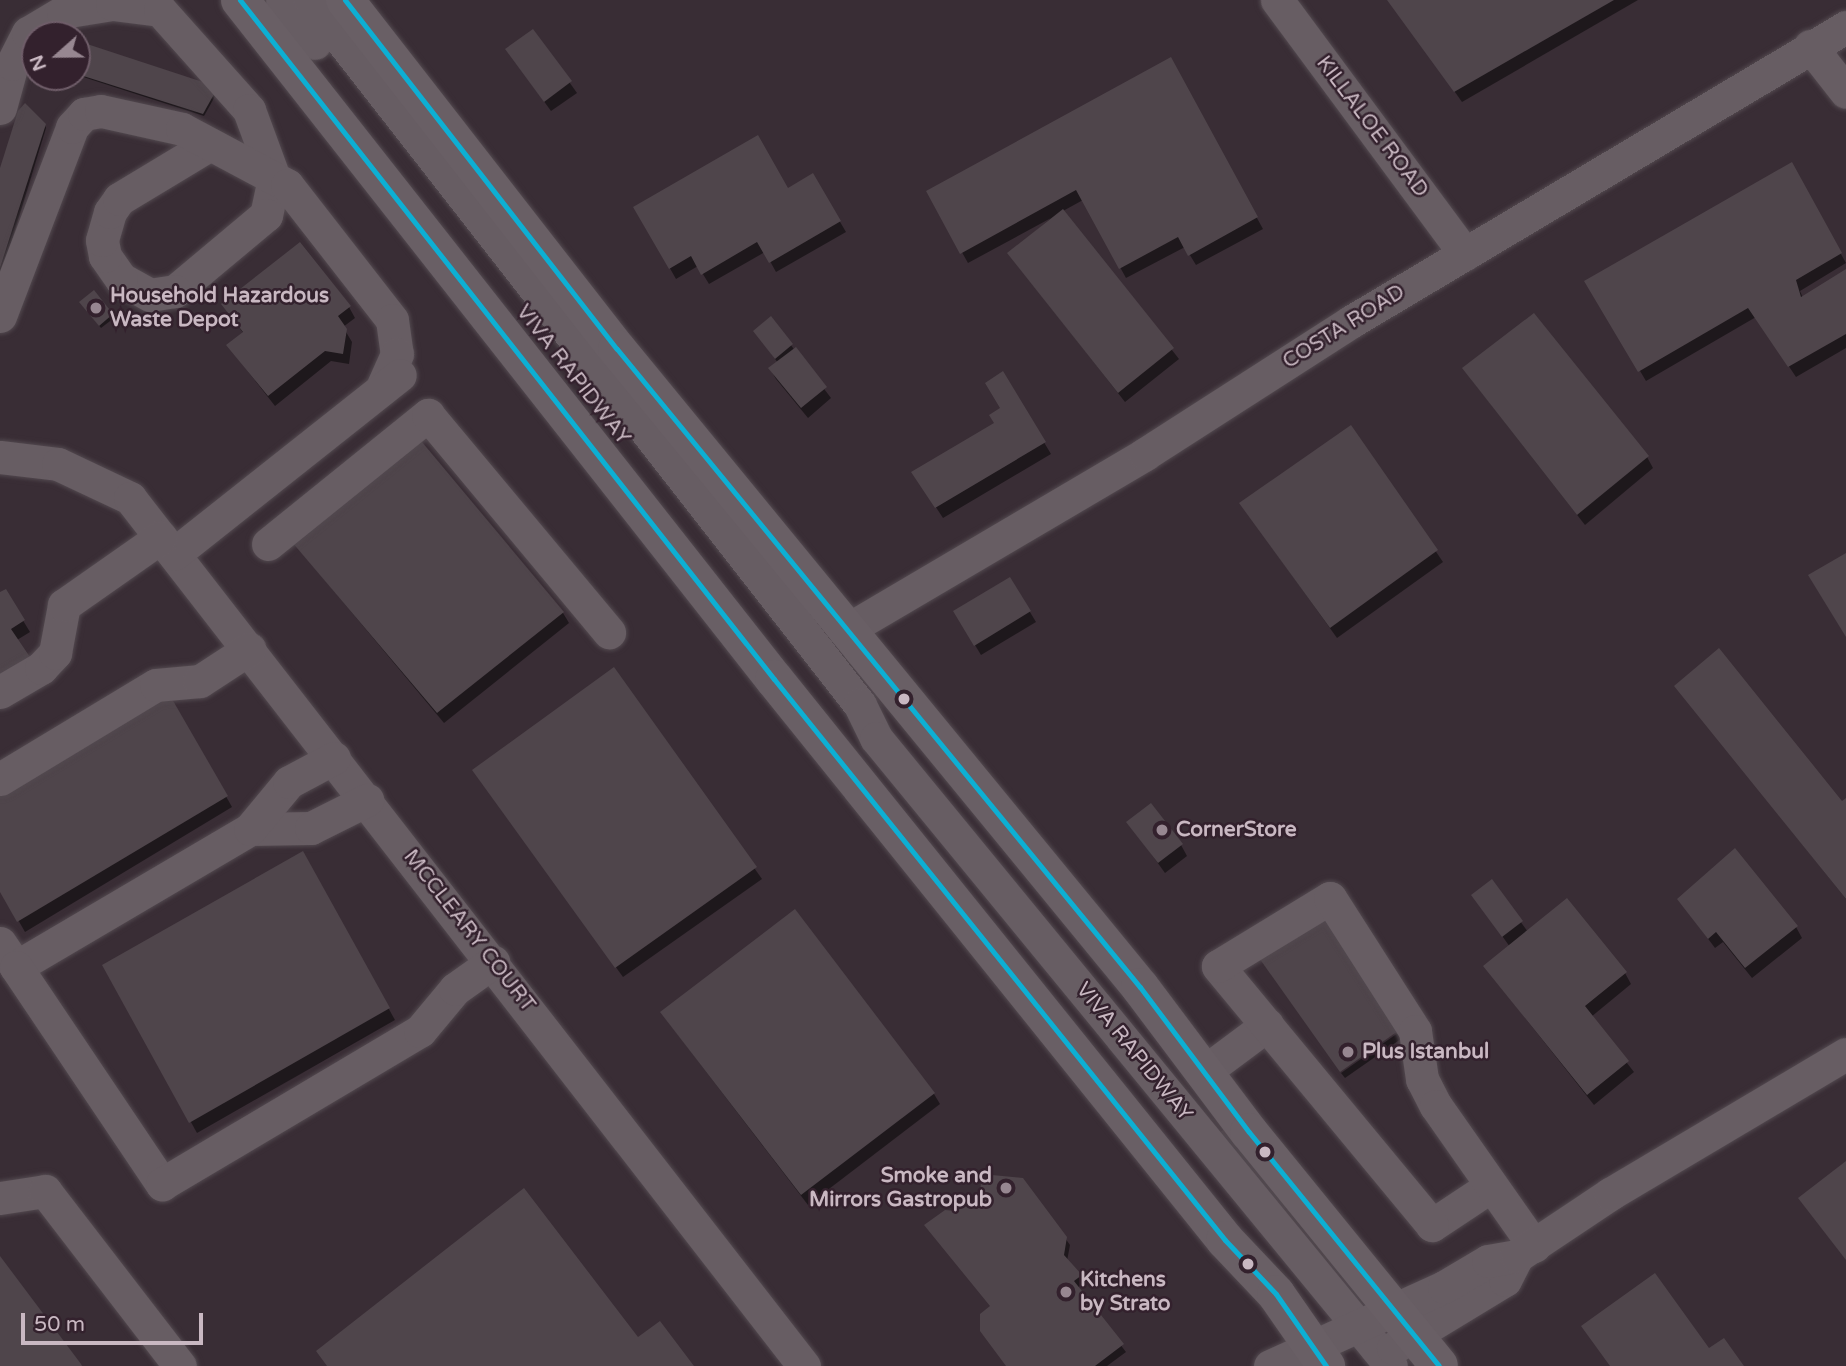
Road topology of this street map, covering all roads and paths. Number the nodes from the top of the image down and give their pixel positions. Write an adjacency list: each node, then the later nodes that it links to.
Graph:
1 (240, 0): 38 (main road)
2 (282, 0): 23 (street, VIVA RAPIDWAY)
3 (310, 0): 23 (street, VIVA RAPIDWAY)
4 (345, 0): 19 (main road)
5 (1277, 0): 13 (street, KILLALOE ROAD)
6 (1846, 27): 7 (street, COSTA ROAD)
7 (1810, 46): 8 (street); 13 (street, COSTA ROAD)
8 (1846, 92)
9 (0, 108): 10 (street)
10 (249, 110): 12 (street); 15 (street)
11 (209, 144): 12 (street); 12 (street); 14 (street)
12 (274, 178): 15 (street)
13 (1465, 254): 19 (street, COSTA ROAD)
14 (0, 316)
15 (383, 386): 18 (street)
16 (6, 464): 18 (street, MCCLEARY COURT)
17 (268, 544): 20 (street)
18 (168, 546): 21 (street, MCCLEARY COURT); 22 (street)
19 (845, 631): 32 (main road)
20 (609, 632)
21 (249, 649): 24 (street, MCCLEARY COURT); 25 (street)
22 (0, 692)
23 (876, 738): 37 (street, VIVA RAPIDWAY)
24 (334, 758): 26 (street, MCCLEARY COURT); 27 (street)
25 (0, 779)
26 (368, 800): 27 (street); 29 (street, MCCLEARY COURT)
27 (250, 829): 28 (street)
28 (8, 955): 29 (street)
29 (493, 962): 41 (street, MCCLEARY COURT)
30 (1267, 1025): 32 (street); 33 (street); 33 (street)
31 (1846, 1054): 35 (street)
32 (1204, 1072): 36 (main road)
33 (1491, 1186): 35 (street)
34 (0, 1198): 40 (street)
35 (1525, 1251): 36 (street)
36 (1405, 1322): 37 (street); 39 (street); 43 (main road)
37 (1356, 1324): 38 (street); 39 (street, VIVA RAPIDWAY)
38 (1318, 1356): 42 (street)
39 (1378, 1362)
40 (180, 1366)
41 (804, 1366)
42 (1270, 1366)
43 (1439, 1366)

